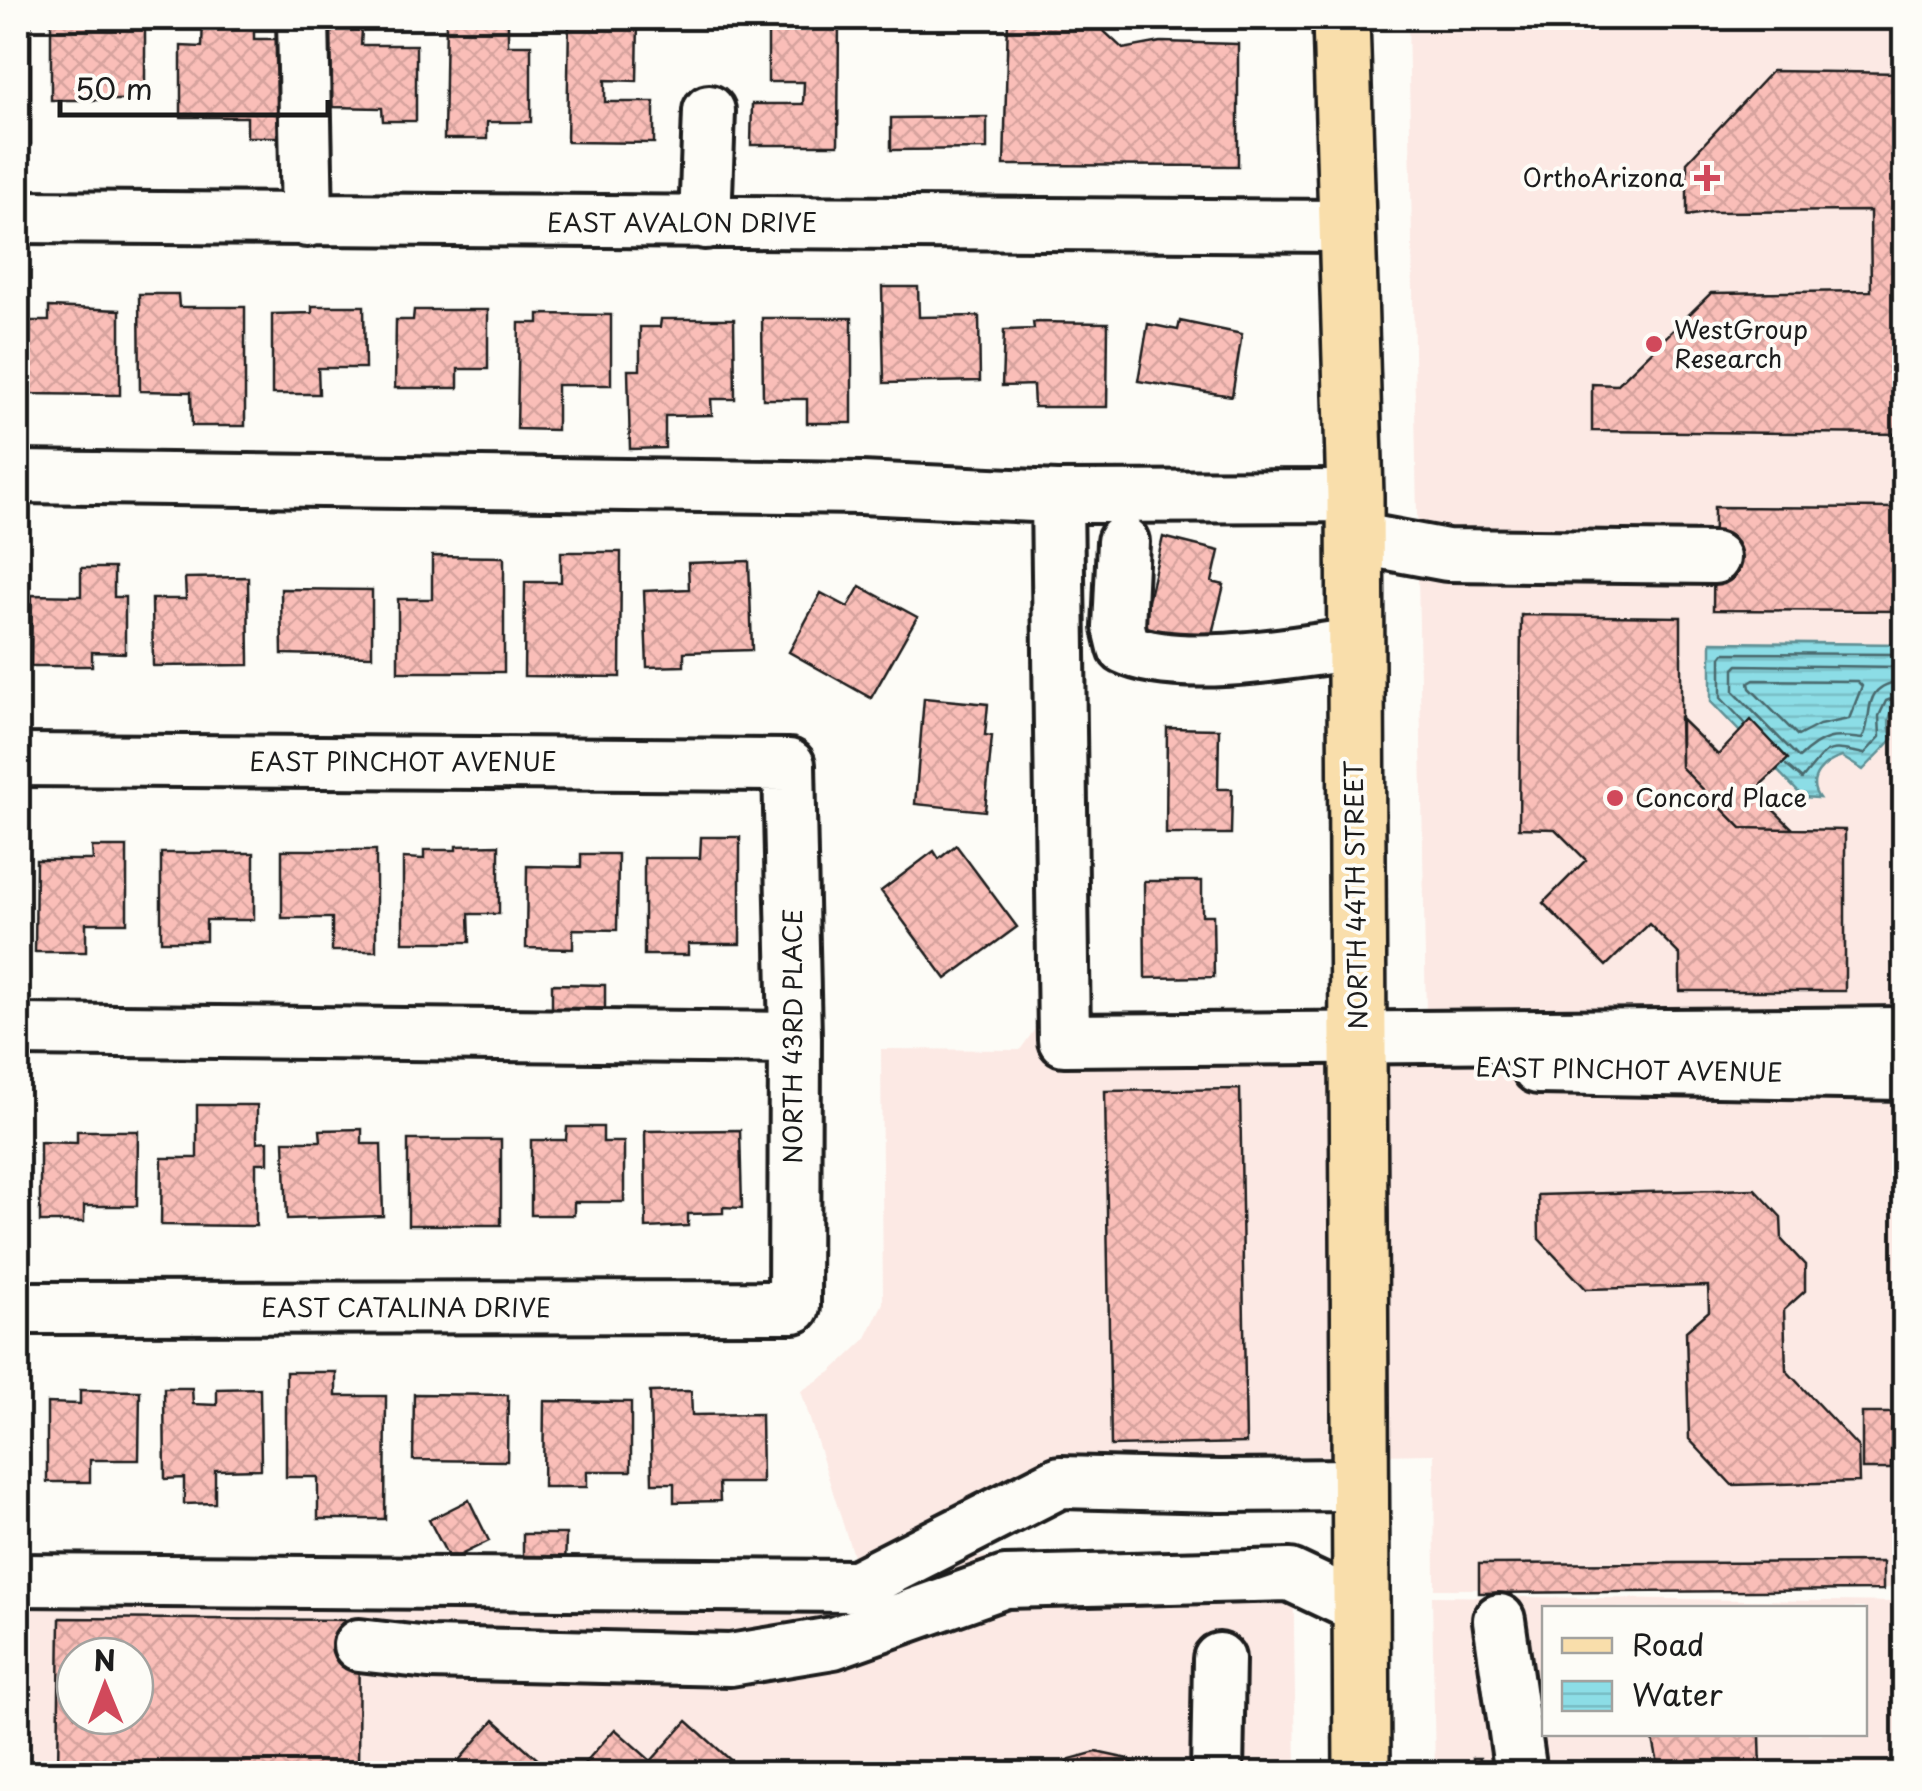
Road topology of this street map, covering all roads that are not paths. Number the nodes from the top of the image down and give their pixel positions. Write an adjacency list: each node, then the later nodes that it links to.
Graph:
1 (302, 18): 5 (street)
2 (1341, 18): 7 (main road, NORTH 44TH STREET)
3 (709, 112): 6 (street)
4 (18, 218): 5 (street, EAST AVALON DRIVE)
5 (307, 221): 6 (street, EAST AVALON DRIVE)
6 (705, 223): 7 (street, EAST AVALON DRIVE)
7 (1346, 226): 10 (main road, NORTH 44TH STREET)
8 (18, 477): 9 (street)
9 (1057, 497): 10 (street); 19 (street, EAST PINCHOT AVENUE)
10 (1355, 517): 12 (street); 13 (main road, NORTH 44TH STREET)
11 (1123, 542): 13 (street)
12 (1714, 558)
13 (1354, 644): 19 (main road, NORTH 44TH STREET)
14 (18, 760): 15 (street, EAST PINCHOT AVENUE)
15 (789, 766): 18 (street, NORTH 43RD PLACE)
16 (18, 1030): 18 (street)
17 (1904, 1034): 19 (street, EAST PINCHOT AVENUE)
18 (795, 1038): 21 (street, NORTH 43RD PLACE)
19 (1358, 1038): 20 (street, EAST PINCHOT AVENUE); 23 (main road, NORTH 44TH STREET)
20 (1904, 1074)
21 (794, 1307): 22 (street, EAST CATALINA DRIVE)
22 (18, 1308)
23 (1358, 1485): 24 (street); 25 (main road, NORTH 44TH STREET)
24 (18, 1580)
25 (1360, 1608): 27 (street); 30 (main road, NORTH 44TH STREET)
26 (1499, 1620): 31 (street)
27 (360, 1646)
28 (1219, 1659): 29 (street)
29 (1217, 1774)
30 (1362, 1774)
31 (1522, 1774)

